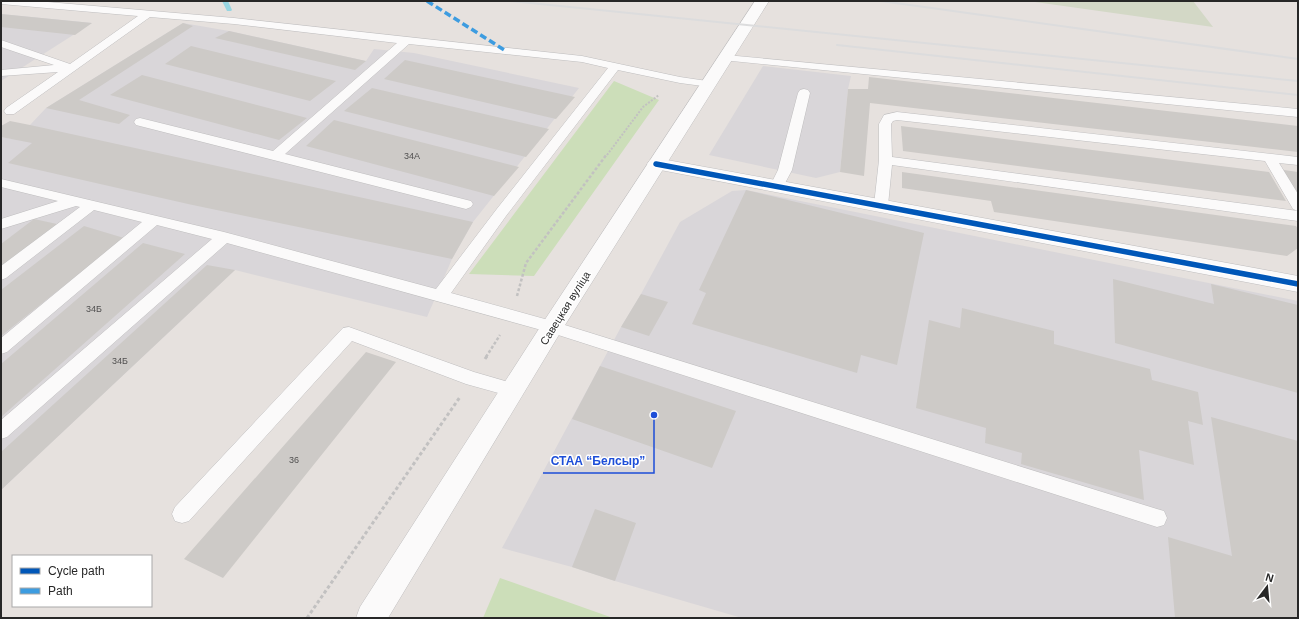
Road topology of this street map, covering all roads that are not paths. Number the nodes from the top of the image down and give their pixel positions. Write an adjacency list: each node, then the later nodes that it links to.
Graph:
1 (1, 1): 3 (lane)
2 (762, 1): 6 (main road, Савецкая вуліца)
3 (149, 13): 4 (lane); 8 (lane)
4 (406, 41): 7 (lane); 15 (lane)
5 (1, 43): 8 (lane)
6 (726, 58): 10 (main road, Савецкая вуліца); 13 (lane)
7 (615, 66): 10 (lane); 33 (lane)
8 (72, 68): 9 (lane); 12 (lane)
9 (1, 73)
10 (710, 84): 19 (main road, Савецкая вуліца)
11 (804, 93): 21 (lane)
12 (10, 111)
13 (1298, 113)
14 (140, 122): 15 (lane)
15 (274, 156): 23 (lane)
16 (1270, 158): 17 (lane); 18 (lane); 26 (lane)
17 (886, 160): 25 (lane); 27 (lane)
18 (1298, 161)
19 (656, 164): 21 (main road); 34 (main road, Савецкая вуліца)
20 (1, 183): 22 (lane)
21 (777, 186): 25 (main road)
22 (75, 201): 24 (lane); 29 (lane)
23 (466, 204)
24 (92, 205): 28 (lane); 31 (lane)
25 (881, 205): 32 (main road)
26 (1298, 206)
27 (1298, 216)
28 (154, 220): 30 (lane); 35 (lane)
29 (1, 224)
30 (224, 237): 33 (lane); 37 (lane)
31 (1, 274)
32 (1298, 284)
33 (440, 296): 34 (lane)
34 (552, 327): 36 (main road, Савецкая вуліца); 39 (lane)
35 (1, 347)
36 (513, 390): 38 (lane); 40 (main road, Савецкая вуліца)
37 (1, 430)
38 (182, 514)
39 (1157, 518)
40 (371, 618)

